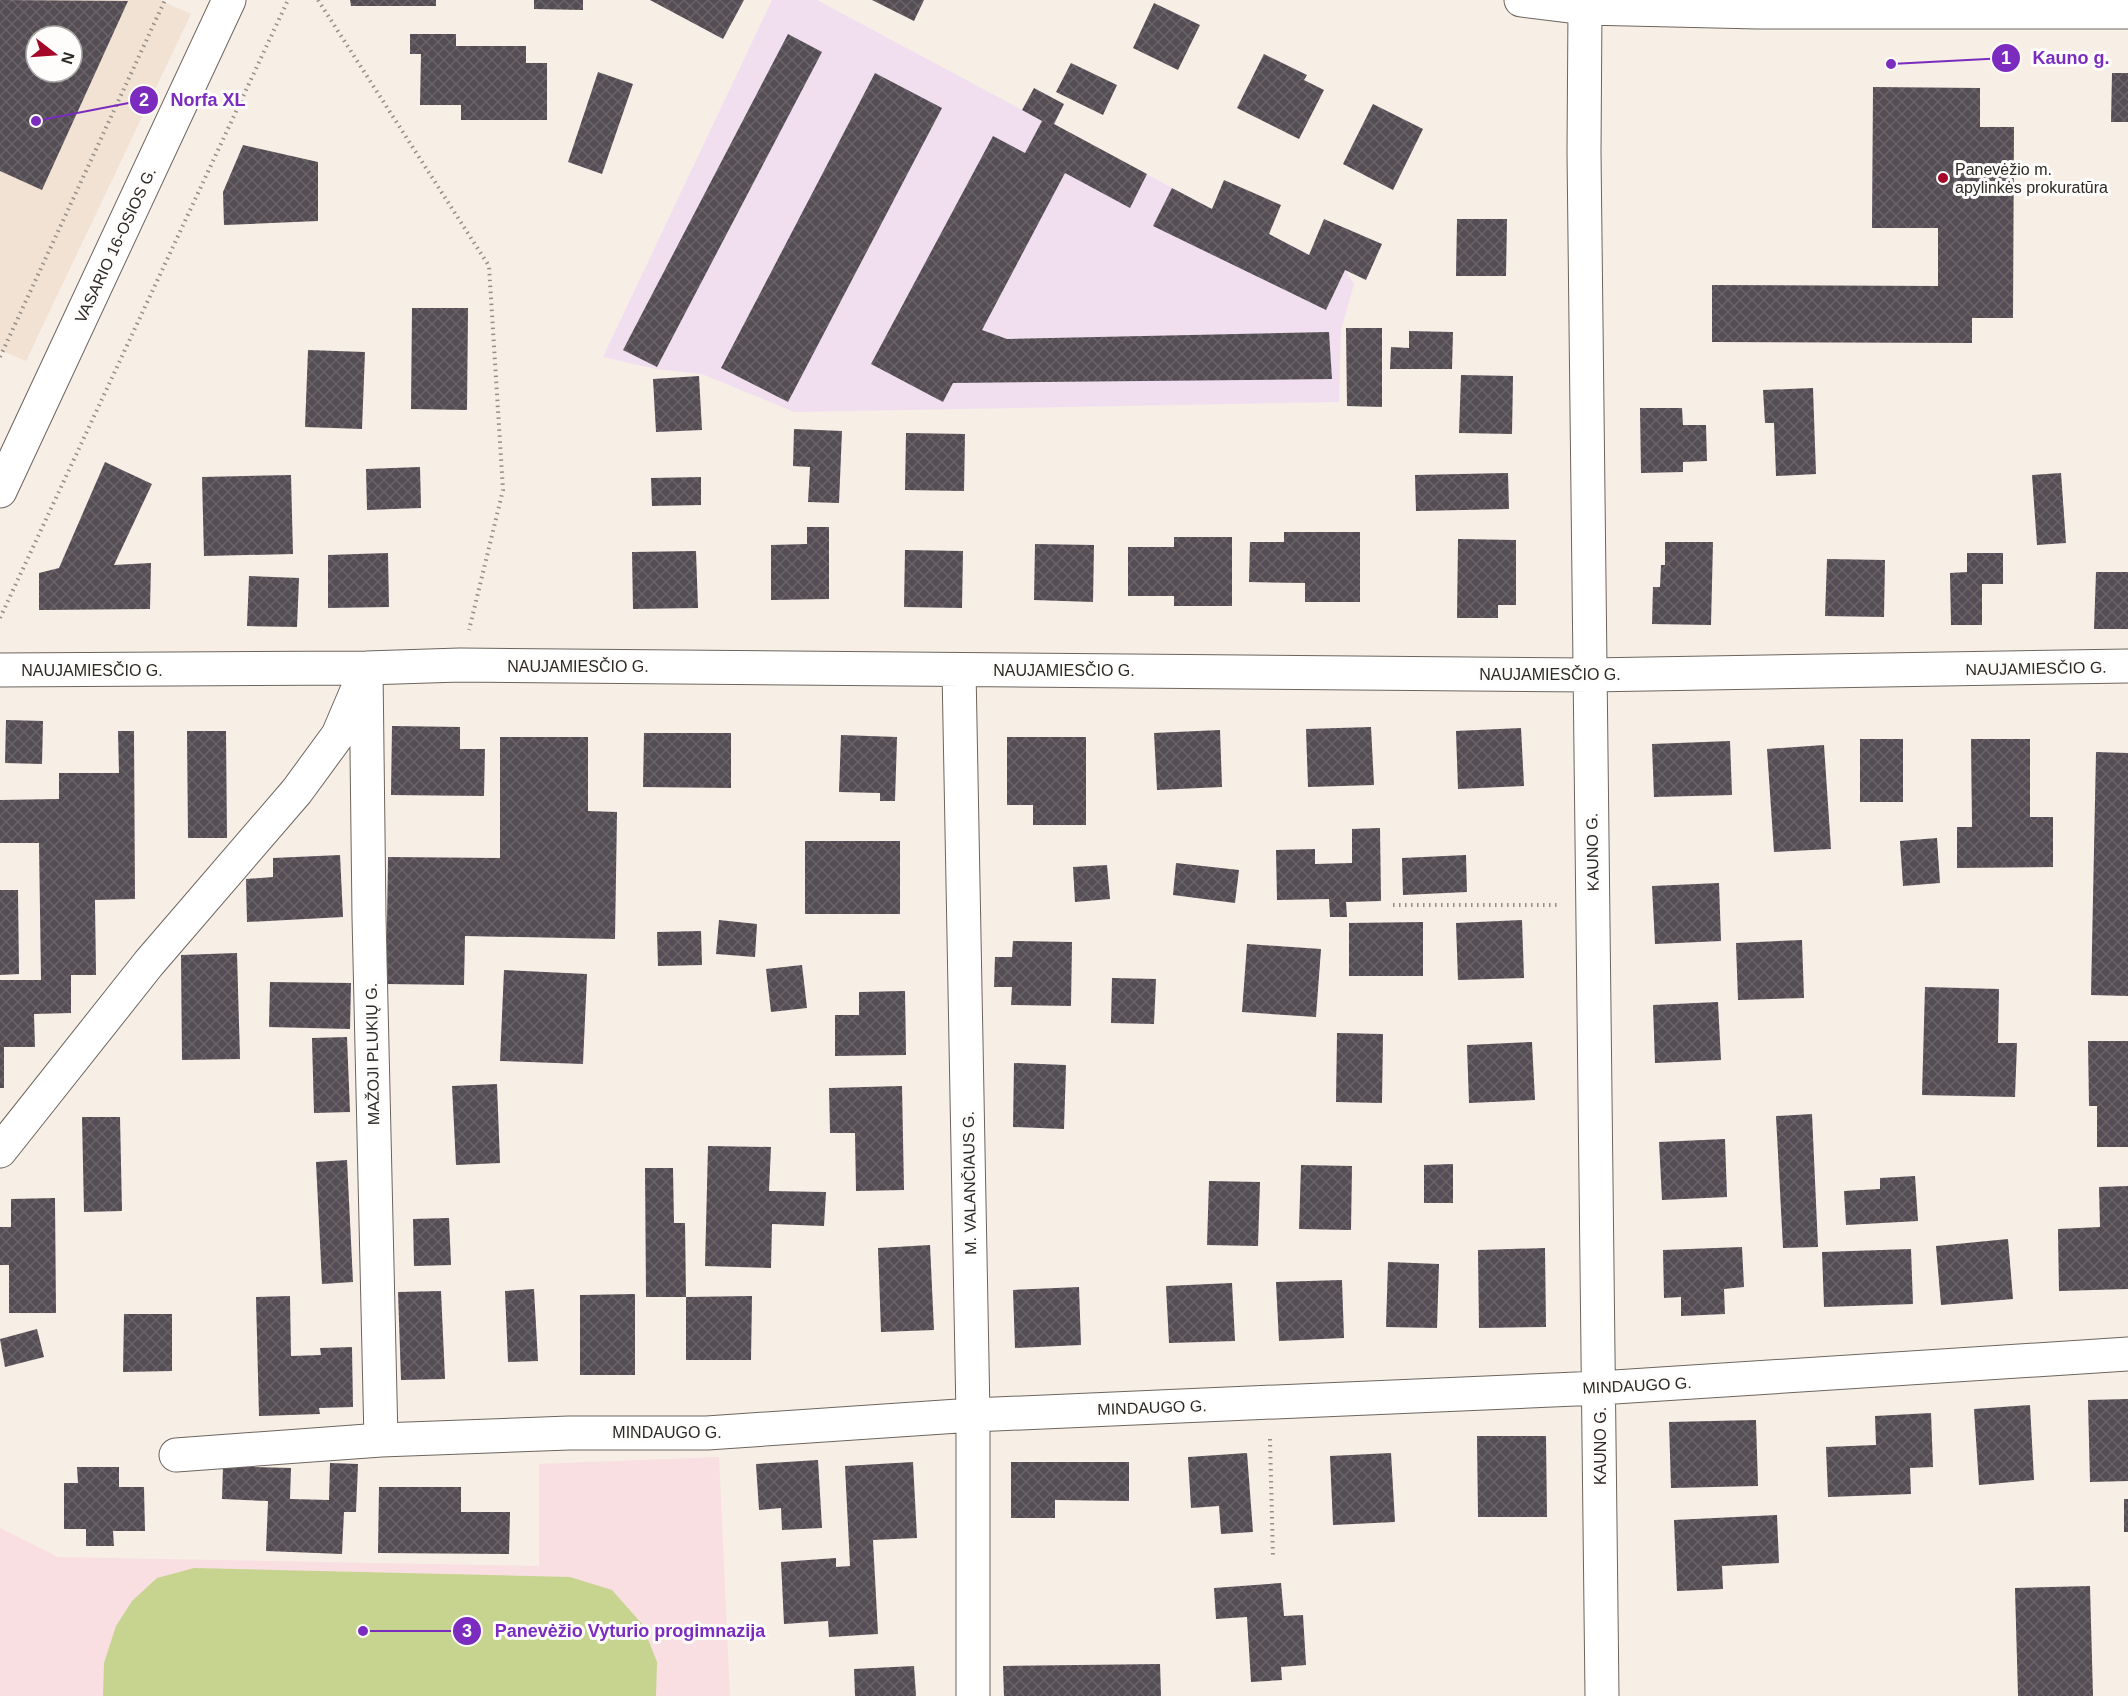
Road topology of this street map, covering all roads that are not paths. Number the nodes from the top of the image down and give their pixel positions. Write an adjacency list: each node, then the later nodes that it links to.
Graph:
1 (229, 0): 6 (street, VASARIO 16-OSIOS G.)
2 (1521, 0): 4 (street)
3 (1759, 6): 4 (street); 5 (street)
4 (1585, 8): 11 (street, KAUNO G.)
5 (2128, 12)
6 (0, 491)
7 (2128, 666): 11 (street, NAUJAMIESČIO G.)
8 (366, 668): 9 (street, NAUJAMIESČIO G.); 10 (street, NAUJAMIESČIO G.); 12 (street); 16 (street, MAŽOJI PLUKIŲ G.)
9 (0, 670)
10 (959, 670): 11 (street, NAUJAMIESČIO G.); 15 (street, M. VALANČIAUS G.)
11 (1590, 675): 14 (street, KAUNO G.)
12 (0, 1151)
13 (2128, 1354): 14 (street, MINDAUGO G.)
14 (1599, 1388): 15 (street, MINDAUGO G.); 19 (street, KAUNO G.)
15 (974, 1415): 16 (street, MINDAUGO G.); 18 (street, M. VALANČIAUS G.)
16 (381, 1440): 17 (street, MINDAUGO G.)
17 (176, 1455)
18 (973, 1696)
19 (1602, 1696)

